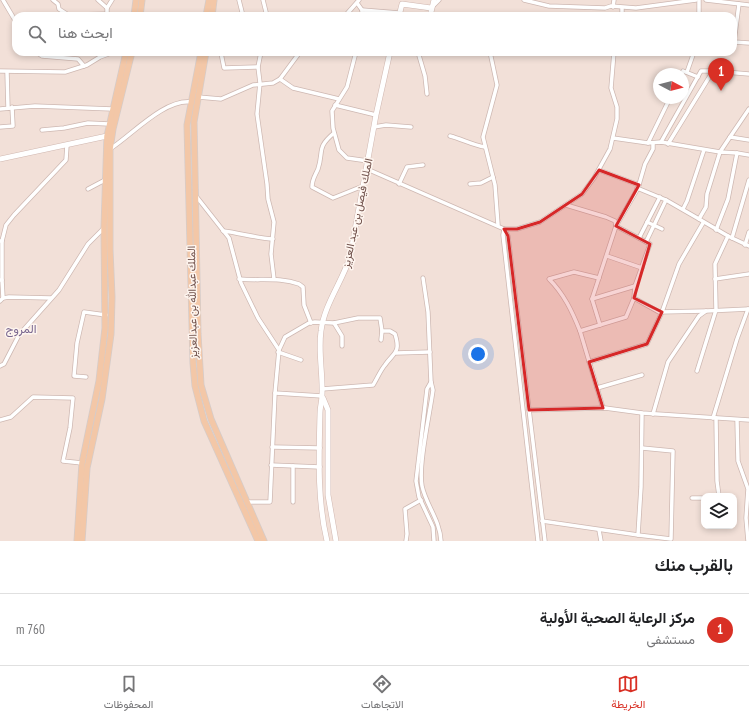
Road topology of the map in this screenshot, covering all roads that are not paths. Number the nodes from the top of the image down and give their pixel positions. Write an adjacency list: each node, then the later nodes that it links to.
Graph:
1 (3, 0): 41 (street)
2 (53, 0): 27 (street)
3 (98, 0): 23 (street)
4 (112, 0): 23 (street)
5 (136, 0): 29 (main road)
6 (142, 0): 30 (main road)
7 (209, 0): 31 (main road)
8 (214, 0): 32 (main road)
9 (239, 0): 33 (street)
10 (263, 0): 34 (street)
11 (434, 0): 24 (street)
12 (439, 0): 24 (street)
13 (524, 0): 22 (street)
14 (614, 0): 22 (street)
15 (697, 0): 19 (street); 40 (street)
16 (706, 0): 17 (street)
17 (729, 1): 20 (street)
18 (358, 2): 26 (street); 35 (street)
19 (676, 2): 25 (street)
20 (739, 4): 21 (street); 42 (street)
21 (749, 5)
22 (613, 7): 25 (street)
23 (107, 8): 28 (street)
24 (431, 8): 37 (street); 38 (street)
25 (622, 8): 39 (street)
26 (362, 10): 36 (street)
27 (64, 12)
28 (107, 12)
29 (134, 12)
30 (140, 12)
31 (207, 12)
32 (212, 12)
33 (242, 12)
34 (266, 12)
35 (349, 12)
36 (380, 12)
37 (400, 12)
38 (430, 12)
39 (622, 12)
40 (698, 12)
41 (12, 15)
42 (737, 19)
43 (737, 42): 44 (street)
44 (749, 42)
45 (42, 56): 60 (street)
46 (100, 56): 61 (street)
47 (125, 56): 81 (main road)
48 (131, 56): 100 (main road)
49 (200, 56): 75 (main road, الملك عبدالله بن عبدالعزيز)
50 (205, 56): 73 (main road, الملك عبدالله بن عبدالعزيز)
51 (222, 56): 62 (street)
52 (259, 56): 62 (street)
53 (297, 56): 70 (street)
54 (355, 56): 74 (street)
55 (389, 56): 82 (street, الملك فيصل بن عبد العزيز)
56 (419, 56): 72 (street)
57 (491, 56): 99 (street)
58 (614, 56): 92 (street)
59 (692, 56): 63 (street)
60 (63, 58): 61 (street)
61 (84, 66): 66 (street)
62 (258, 67): 71 (street)
63 (688, 68)
64 (0, 71): 66 (street)
65 (713, 71): 68 (street); 69 (street); 97 (street)
66 (7, 72): 78 (street)
67 (689, 73): 69 (street)
68 (749, 74)
69 (698, 77): 94 (street)
70 (280, 79): 71 (street); 74 (street)
71 (260, 83): 73 (street); 136 (street)
72 (427, 94)
73 (198, 97): 118 (main road, الملك عبدالله بن عبدالعزيز)
74 (339, 99): 77 (street)
75 (191, 102): 100 (street); 212 (main road, الملك عبدالله بن عبدالعزيز)
76 (667, 104): 95 (street)
77 (335, 105): 82 (street); 88 (street)
78 (10, 108): 80 (street); 81 (street); 84 (street)
79 (749, 108): 91 (street)
80 (0, 109)
81 (112, 109): 83 (main road)
82 (376, 115): 85 (street, الملك فيصل بن عبد العزيز)
83 (109, 124): 87 (street); 89 (main road)
84 (0, 127)
85 (374, 127): 86 (street); 106 (street, الملك فيصل بن عبد العزيز)
86 (411, 127)
87 (42, 130)
88 (334, 133): 106 (street); 115 (street)
89 (107, 136): 98 (street); 100 (main road)
90 (450, 136): 99 (street)
91 (730, 136): 93 (street); 102 (street)
92 (613, 138): 95 (street); 109 (street)
93 (749, 140)
94 (661, 142): 96 (street); 97 (street)
95 (648, 143): 96 (street)
96 (652, 143): 116 (street)
97 (668, 144): 101 (street)
98 (67, 145): 105 (street); 139 (street)
99 (485, 148): 110 (street)
100 (108, 150): 111 (main road); 179 (main road)
101 (704, 150): 102 (street); 122 (street)
102 (720, 152): 103 (street); 123 (street)
103 (737, 153): 104 (street); 132 (street)
104 (749, 155)
105 (0, 159)
106 (368, 161): 108 (street, الملك فيصل بن عبد العزيز)
107 (423, 165): 113 (street)
108 (367, 169): 113 (street); 115 (street, الملك فيصل بن عبد العزيز)
109 (599, 170): 116 (street); 121 (street)
110 (493, 177): 114 (street); 126 (street)
111 (105, 180): 117 (street); 129 (main road)
112 (749, 180): 138 (street)
113 (399, 184): 126 (street)
114 (470, 184)
115 (363, 186): 164 (street, الملك فيصل بن عبد العزيز)
116 (638, 187): 119 (street); 128 (street)
117 (88, 189)
118 (196, 195): 133 (street); 204 (main road, الملك عبدالله بن عبدالعزيز)
119 (660, 197): 120 (street); 124 (street)
120 (666, 200): 122 (street); 127 (street)
121 (566, 205): 128 (street); 130 (street)
122 (682, 209): 123 (street)
123 (699, 219): 125 (street)
124 (647, 222): 127 (street); 137 (street)
125 (703, 223): 132 (street); 160 (street)
126 (498, 225): 130 (street)
127 (654, 225): 131 (street); 140 (street)
128 (616, 226): 137 (street); 142 (street)
129 (104, 228): 153 (street); 161 (main road)
130 (504, 229): 186 (street); 219 (street)
131 (662, 229)
132 (716, 230): 135 (street)
133 (223, 231): 136 (street); 147 (street)
134 (749, 232): 141 (street)
135 (728, 236): 138 (street); 149 (street)
136 (273, 238): 148 (street)
137 (639, 238): 140 (street)
138 (732, 238): 141 (street)
139 (1, 241): 150 (street)
140 (646, 242): 143 (street)
141 (747, 245)
142 (607, 256): 143 (street); 146 (street)
143 (642, 268): 151 (street)
144 (749, 274): 149 (street)
145 (423, 278): 171 (street)
146 (599, 278): 155 (street); 167 (street)
147 (239, 279): 148 (street); 170 (street)
148 (274, 279): 162 (street)
149 (715, 279): 158 (street)
150 (1, 280): 152 (street)
151 (635, 286): 154 (street); 155 (street)
152 (3, 298): 153 (street); 156 (street)
153 (51, 298): 175 (street)
154 (634, 298): 160 (street); 165 (street)
155 (592, 299): 165 (street)
156 (0, 302)
157 (749, 309): 158 (street); 189 (street)
158 (716, 310): 159 (street); 176 (street)
159 (706, 311): 160 (street); 188 (street)
160 (662, 312): 174 (street)
161 (106, 315): 178 (street); 179 (main road)
162 (311, 323): 164 (street); 170 (street)
163 (334, 323): 164 (street); 166 (street); 169 (street)
164 (323, 324): 182 (street, الملك فيصل بن عبد العزيز)
165 (600, 325): 167 (street)
166 (382, 331): 168 (street); 172 (street)
167 (580, 331): 174 (street)
168 (381, 340)
169 (342, 346)
170 (278, 351): 173 (street); 183 (street)
171 (430, 352): 172 (street); 180 (street)
172 (396, 353): 182 (street)
173 (301, 360)
174 (589, 362): 181 (street)
175 (0, 366)
176 (697, 371)
177 (642, 374): 181 (street)
178 (86, 377)
179 (102, 382): 196 (main road); 211 (main road)
180 (431, 382): 203 (street); 218 (street)
181 (597, 388): 185 (street)
182 (322, 390): 184 (street, الملك فيصل بن عبد العزيز)
183 (275, 393): 184 (street); 193 (street)
184 (322, 396): 194 (street, الملك فيصل بن عبد العزيز); 215 (street, الملك فيصل بن عبد العزيز)
185 (603, 408): 186 (street); 187 (street)
186 (529, 410): 206 (street)
187 (642, 413): 188 (street); 195 (street)
188 (653, 414): 189 (street)
189 (715, 418): 191 (street); 200 (street)
190 (0, 420): 196 (street)
191 (737, 420): 192 (street); 222 (street)
192 (749, 420)
193 (272, 447): 194 (street); 197 (street)
194 (320, 448): 199 (street, الملك فيصل بن عبد العزيز)
195 (642, 448): 208 (street); 209 (street)
196 (82, 463): 210 (main road)
197 (271, 465): 198 (street); 204 (street)
198 (293, 466): 199 (street); 205 (street)
199 (320, 467): 214 (street, الملك فيصل بن عبد العزيز)
200 (719, 493)
201 (692, 498): 202 (street)
202 (701, 498)
203 (421, 500): 216 (street); 217 (street)
204 (247, 502): 213 (main road, الملك عبدالله بن عبدالعزيز)
205 (293, 502)
206 (542, 521): 207 (street); 220 (street)
207 (599, 530): 208 (street); 221 (street)
208 (638, 535): 209 (street)
209 (671, 540)
210 (77, 541)
211 (82, 541)
212 (258, 541)
213 (264, 541)
214 (327, 541)
215 (336, 541)
216 (406, 541)
217 (434, 541)
218 (441, 541)
219 (538, 541)
220 (545, 541)
221 (600, 541)
222 (748, 541)

